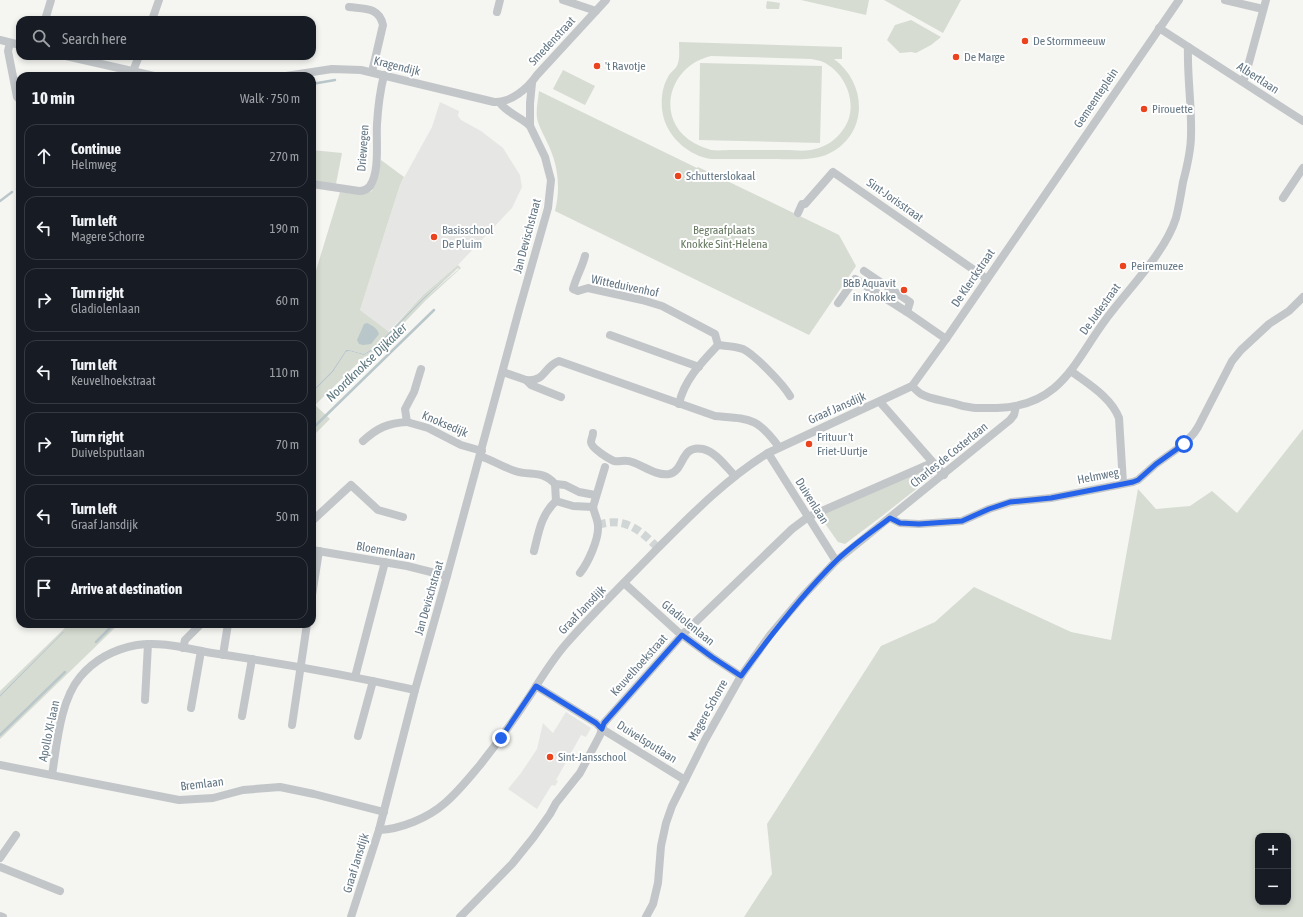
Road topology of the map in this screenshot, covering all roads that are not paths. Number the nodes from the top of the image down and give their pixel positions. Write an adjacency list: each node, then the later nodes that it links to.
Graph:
1 (51, 0): 13 (street)
2 (159, 0): 14 (street)
3 (500, 0): 12 (street)
4 (563, 0): 11 (street)
5 (606, 0): 11 (street, Smedenstraat)
6 (1179, 0): 15 (street, Gemeenteplein)
7 (1225, 0): 10 (street)
8 (1266, 0): 10 (street)
9 (349, 7): 25 (street)
10 (1263, 9): 27 (street)
11 (596, 10): 28 (street, Smedenstraat)
12 (497, 12)
13 (46, 16)
14 (153, 16)
15 (1159, 28): 19 (street); 34 (street, Gemeenteplein)
16 (0, 40): 17 (street)
17 (10, 43): 18 (street); 29 (street)
18 (16, 44)
19 (1188, 48): 27 (street, Albertlaan); 49 (street, De Judestraat)
20 (84, 60): 22 (street)
21 (137, 60): 22 (street)
22 (133, 71): 23 (street)
23 (137, 72)
24 (312, 72): 25 (street, Kragendijk)
25 (372, 72): 26 (street, Kragendijk)
26 (384, 75): 30 (street, Kragendijk); 35 (street, Driewegen)
27 (1242, 81): 31 (street, Albertlaan)
28 (532, 83): 30 (street, Smedenstraat); 32 (street, Jan Devischstraat)
29 (16, 92)
30 (500, 103): 32 (street, Kragendijk)
31 (1303, 121)
32 (530, 126): 50 (street, Jan Devischstraat)
33 (1303, 168): 36 (street)
34 (1054, 182): 40 (street, De Klerckstraat)
35 (316, 185)
36 (1283, 198)
37 (798, 213): 40 (street, Sint-Jorisstraat)
38 (585, 256): 46 (street, Witteduivenhof)
39 (864, 271): 43 (street)
40 (987, 279): 45 (street, De Klerckstraat)
41 (1303, 297): 70 (street, Helmweg)
42 (838, 303): 43 (street)
43 (907, 312): 45 (street)
44 (610, 335): 47 (street)
45 (946, 339): 52 (street, De Klerckstraat)
46 (718, 345): 47 (street); 53 (street)
47 (698, 367): 56 (street)
48 (421, 368): 58 (street, Knoksedijk)
49 (1071, 371): 57 (street, De Judestraat); 70 (street)
50 (503, 372): 51 (street); 63 (street, Jan Devischstraat)
51 (526, 380): 54 (street); 56 (street)
52 (912, 386): 55 (street, Graaf Jansdijk); 57 (street, De Judestraat)
53 (790, 396)
54 (561, 397)
55 (880, 402): 61 (street, Graaf Jansdijk); 66 (street)
56 (679, 404): 61 (street)
57 (1016, 406): 68 (street, Charles de Costerlaan)
58 (407, 422): 60 (street); 63 (street, Knoksedijk)
59 (593, 433): 64 (street)
60 (363, 441)
61 (780, 447): 62 (street, Graaf Jansdijk)
62 (768, 453): 69 (street, Graaf Jansdijk); 77 (street, Duivenlaan)
63 (481, 454): 71 (street, Knoksedijk); 84 (street, Jan Devischstraat)
64 (602, 454): 65 (street); 67 (street)
65 (614, 461): 67 (street); 69 (street)
66 (932, 463): 68 (street); 77 (street, Keuvelhoekstraat)
67 (605, 467): 72 (street)
68 (944, 475): 78 (street, Charles de Costerlaan)
69 (735, 476): 85 (street, Graaf Jansdijk)
70 (1123, 483): 78 (street, Helmweg)
71 (555, 484): 72 (street, Knoksedijk); 73 (street)
72 (595, 495): 74 (street)
73 (556, 501): 74 (street); 80 (street)
74 (593, 508): 83 (street)
75 (316, 517): 76 (street)
76 (403, 517)
77 (808, 517): 81 (street, Duivenlaan); 89 (street, Keuvelhoekstraat)
78 (890, 518): 81 (street, Magere Schorre)
79 (316, 550): 82 (street, Bloemenlaan)
80 (534, 550)
81 (836, 561): 96 (street, Magere Schorre)
82 (385, 562): 84 (street, Bloemenlaan); 97 (street)
83 (580, 573)
84 (448, 576): 100 (street, Jan Devischstraat)
85 (624, 583): 89 (street, Gladiolenlaan); 99 (street, Graaf Jansdijk)
86 (198, 628): 91 (street)
87 (227, 628): 93 (street)
88 (307, 628): 95 (street)
89 (682, 635): 96 (street, Gladiolenlaan); 105 (street, Keuvelhoekstraat)
90 (148, 644): 91 (street, Apollo XI-laan); 101 (street); 108 (street, Apollo XI-laan)
91 (183, 648): 92 (street, Apollo XI-laan)
92 (201, 651): 93 (street, Apollo XI-laan); 102 (street)
93 (223, 655): 94 (street, Apollo XI-laan)
94 (252, 659): 95 (street, Apollo XI-laan); 103 (street)
95 (301, 667): 97 (street, Apollo XI-laan); 104 (street)
96 (741, 676): 109 (street, Magere Schorre)
97 (355, 677): 98 (street, Apollo XI-laan)
98 (373, 681): 100 (street, Apollo XI-laan); 106 (street)
99 (536, 686): 105 (street, Duivelsputlaan); 111 (street, Graaf Jansdijk)
100 (415, 690): 110 (street, Jan Devischstraat)
101 (145, 700)
102 (192, 708)
103 (242, 716)
104 (292, 725)
105 (602, 729): 109 (street, Duivelsputlaan); 119 (street, Keuvelhoekstraat)
106 (358, 736)
107 (0, 765): 108 (street, Bremlaan)
108 (52, 775): 110 (street, Bremlaan)
109 (685, 780): 120 (street, Magere Schorre)
110 (384, 812): 111 (street, Jan Devischstraat)
111 (379, 830): 118 (street, Graaf Jansdijk)
112 (16, 835): 113 (street)
113 (0, 858)
114 (0, 867): 115 (street)
115 (60, 891)
116 (0, 916): 117 (street)
117 (3, 917)
118 (351, 917)
119 (460, 917)
120 (646, 917)

